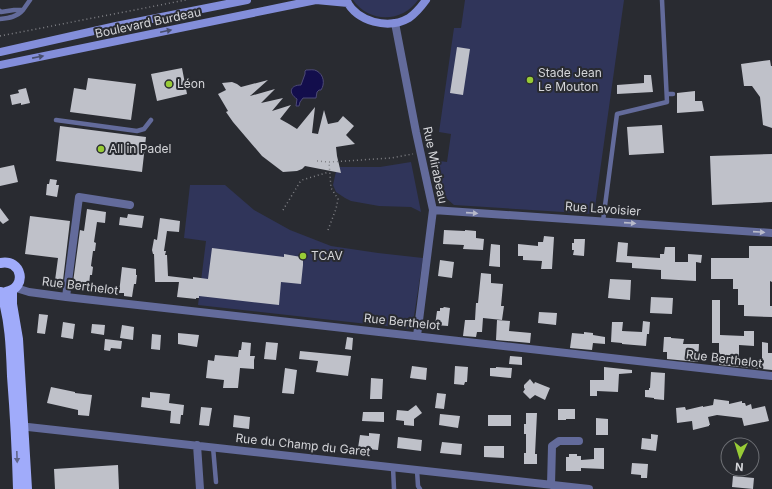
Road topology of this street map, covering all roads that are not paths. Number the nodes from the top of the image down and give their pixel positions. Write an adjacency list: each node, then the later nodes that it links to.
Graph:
1 (30, 0): 6 (lane)
2 (247, 0): 10 (main road, Boulevard Burdeau)
3 (426, 0): 9 (main road)
4 (662, 0): 12 (lane)
5 (347, 1): 9 (main road); 11 (main road, Boulevard Burdeau, one-way to 5)
6 (23, 10): 7 (lane); 8 (lane)
7 (0, 11)
8 (0, 19)
9 (395, 23): 17 (street, Rue Mirabeau)
10 (0, 52)
11 (0, 65)
12 (666, 94): 13 (lane); 18 (lane)
13 (673, 94)
14 (56, 120): 15 (lane)
15 (151, 120)
16 (130, 205): 23 (street)
17 (433, 210): 18 (street, Rue Lavoisier, one-way to 18); 24 (street, Rue Mirabeau)
18 (603, 222): 19 (street, Rue Lavoisier, one-way to 19)
19 (772, 233)
20 (0, 263): 21 (main road)
21 (16, 286): 22 (main road); 23 (street, Rue Berthelot); 26 (main road)
22 (1, 292): 26 (main road)
23 (66, 297): 24 (street, Rue Berthelot)
24 (417, 336): 25 (street, Rue Berthelot)
25 (772, 376)
26 (20, 426): 28 (street, Rue du Champ du Garet); 34 (main road, one-way to 34); 35 (main road)
27 (579, 441): 33 (street)
28 (197, 445): 29 (street, Rue du Champ du Garet); 36 (street)
29 (213, 447): 30 (street, Rue du Champ du Garet); 32 (lane)
30 (393, 467): 31 (street, Rue du Champ du Garet); 37 (lane)
31 (417, 470): 33 (street, Rue du Champ du Garet); 38 (lane)
32 (216, 482)
33 (551, 485): 39 (street, Rue du Champ du Garet)
34 (18, 489)
35 (27, 489)
36 (200, 489)
37 (394, 489)
38 (420, 489)
39 (588, 489)

